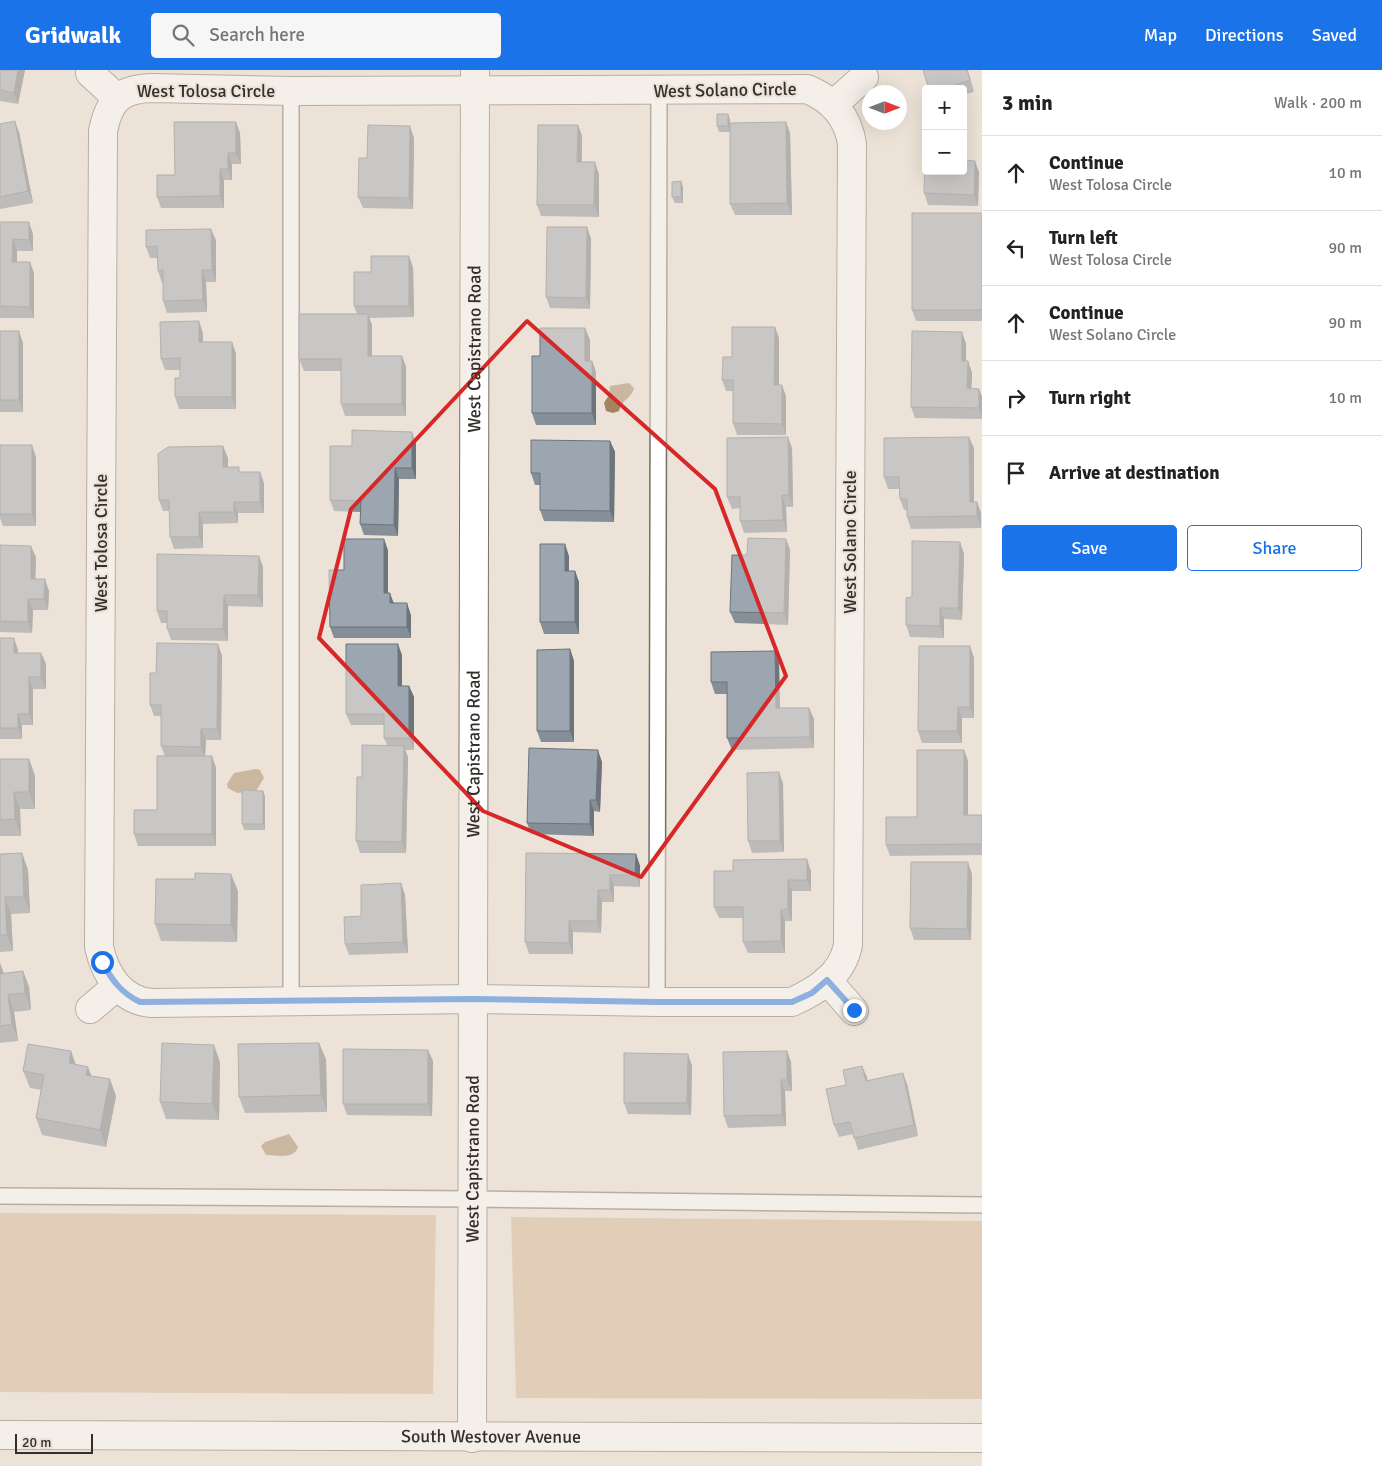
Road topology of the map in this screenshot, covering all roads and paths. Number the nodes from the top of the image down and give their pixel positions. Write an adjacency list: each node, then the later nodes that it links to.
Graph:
1 (90, 73): 6 (street)
2 (864, 77): 7 (street)
3 (475, 79): 4 (street, West Tolosa Circle); 5 (street, West Solano Circle); 10 (street, West Capistrano Road)
4 (291, 91): 6 (street, West Tolosa Circle); 11 (lane)
5 (659, 91): 7 (street, West Solano Circle); 12 (lane)
6 (117, 98): 9 (street, West Tolosa Circle)
7 (832, 105): 8 (street, West Solano Circle)
8 (827, 980): 12 (street, West Solano Circle); 14 (street)
9 (117, 986): 11 (street, West Tolosa Circle); 13 (street)
10 (473, 999): 11 (street, West Tolosa Circle); 12 (street, West Solano Circle); 16 (street, West Capistrano Road)
11 (291, 1001)
12 (657, 1002)
13 (90, 1009)
14 (854, 1010)
15 (0, 1196): 16 (lane)
16 (473, 1198): 17 (lane); 19 (street, West Capistrano Road)
17 (982, 1205)
18 (0, 1434): 19 (street, South Westover Avenue)
19 (472, 1438): 20 (street, South Westover Avenue)
20 (982, 1438)

